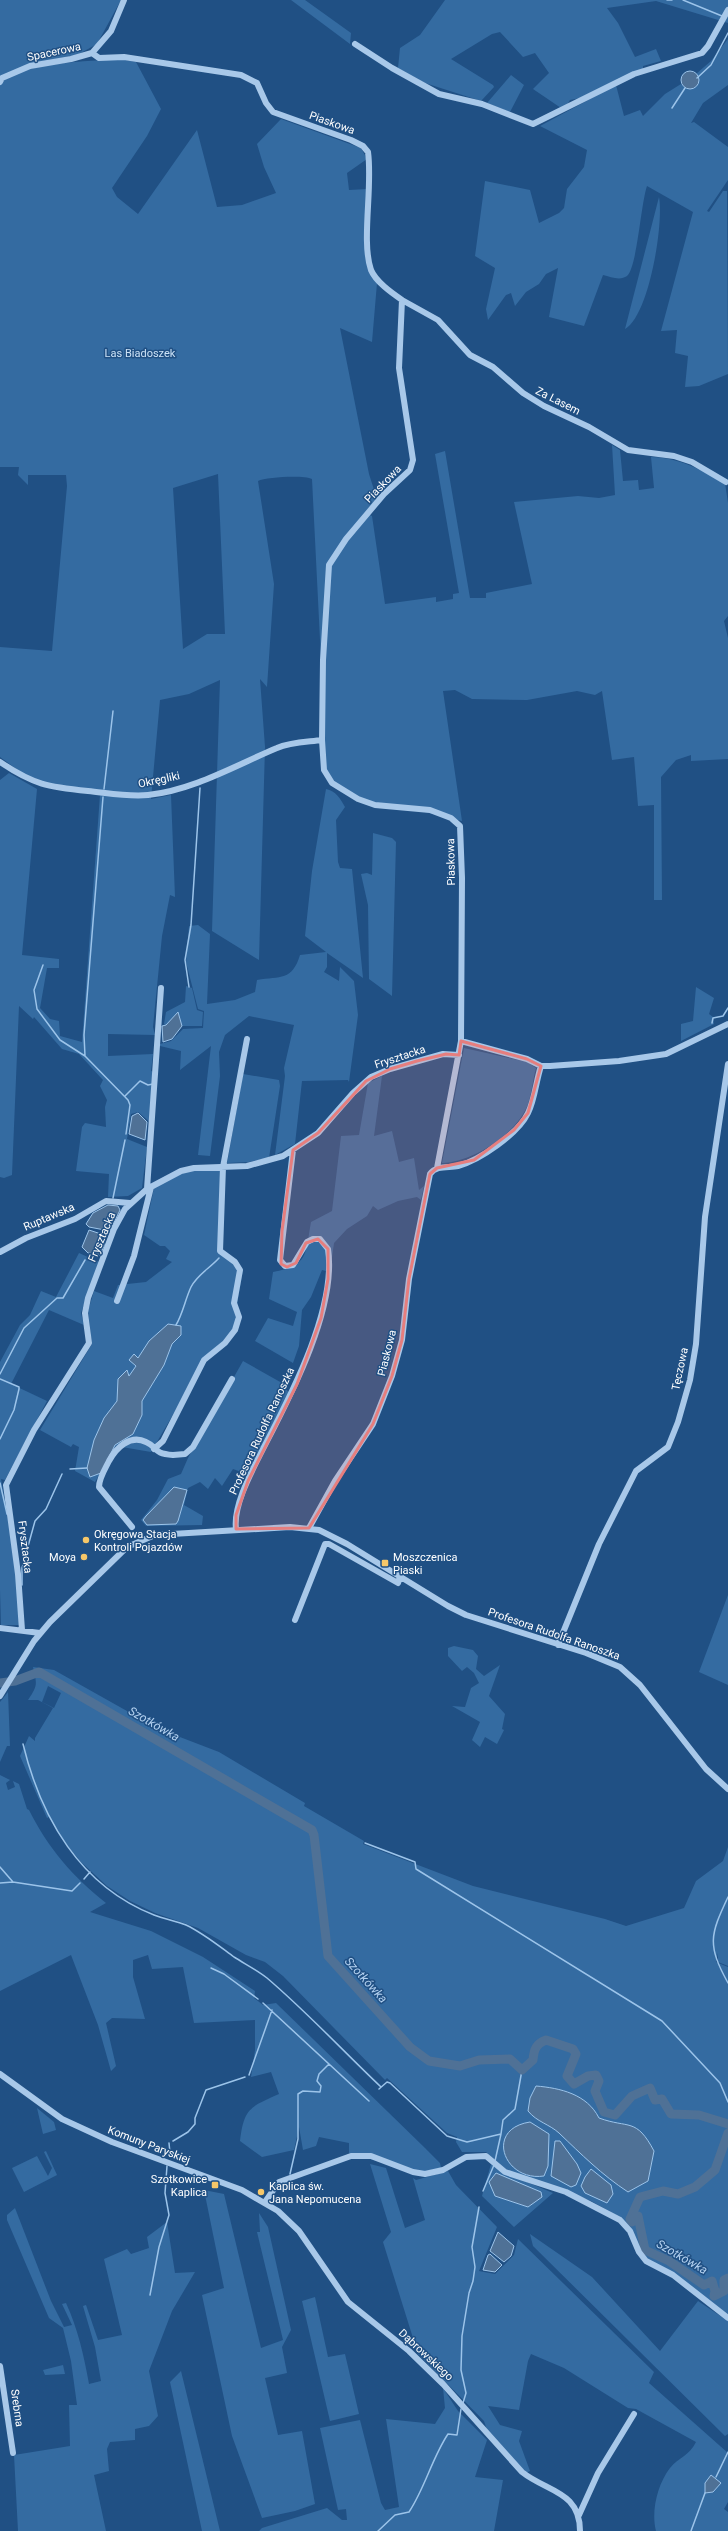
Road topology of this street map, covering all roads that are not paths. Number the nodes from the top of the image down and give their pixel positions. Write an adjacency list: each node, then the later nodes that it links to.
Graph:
1 (124, 0): 4 (street)
2 (728, 10): 3 (street)
3 (355, 44)
4 (92, 53): 5 (street, Spacerowa); 6 (street, Piaskowa)
5 (0, 82)
6 (402, 300): 7 (street, Za Lasem); 8 (street, Piaskowa)
7 (726, 482)
8 (322, 740): 9 (street, Okręgliki); 13 (street, Piaskowa)
9 (0, 762)
10 (161, 988): 20 (street)
11 (728, 1024): 16 (street)
12 (247, 1039): 18 (street)
13 (461, 1041): 14 (street, Piaskowa); 16 (street)
14 (459, 1055): 17 (street, Frysztacka); 19 (street, Piaskowa)
15 (728, 1064): 34 (street, Tęczowa)
16 (541, 1066): 19 (street)
17 (293, 1150): 18 (street, Frysztacka); 28 (street, Profesora Rudolfa Ranoszka)
18 (223, 1167): 20 (street, Frysztacka); 25 (street)
19 (437, 1168): 27 (street, Piaskowa)
20 (149, 1188): 21 (street, Frysztacka); 23 (street)
21 (130, 1203): 22 (street, Ruptawska); 32 (street, Frysztacka)
22 (0, 1252)
23 (117, 1301)
24 (232, 1379): 25 (street)
25 (154, 1449): 26 (street)
26 (132, 1527)
27 (309, 1528): 28 (street, Profesora Rudolfa Ranoszka); 29 (street, Profesora Rudolfa Ranoszka)
28 (236, 1529): 33 (street, Profesora Rudolfa Ranoszka)
29 (400, 1577): 30 (street, Profesora Rudolfa Ranoszka); 34 (street, Profesora Rudolfa Ranoszka)
30 (295, 1620)
31 (0, 1628): 32 (street)
32 (22, 1630): 33 (street)
33 (40, 1633): 35 (street, Profesora Rudolfa Ranoszka)
34 (558, 1645): 36 (street, Profesora Rudolfa Ranoszka)
35 (0, 1696)
36 (728, 1789)
37 (0, 2074): 38 (street, Komuny Paryskiej)
38 (265, 2202): 39 (street); 43 (street, Dąbrowskiego)
39 (728, 2318)
40 (0, 2366): 42 (street, Srebrna)
41 (634, 2414): 43 (street)
42 (13, 2453)
43 (579, 2515): 44 (street)
44 (580, 2531)

